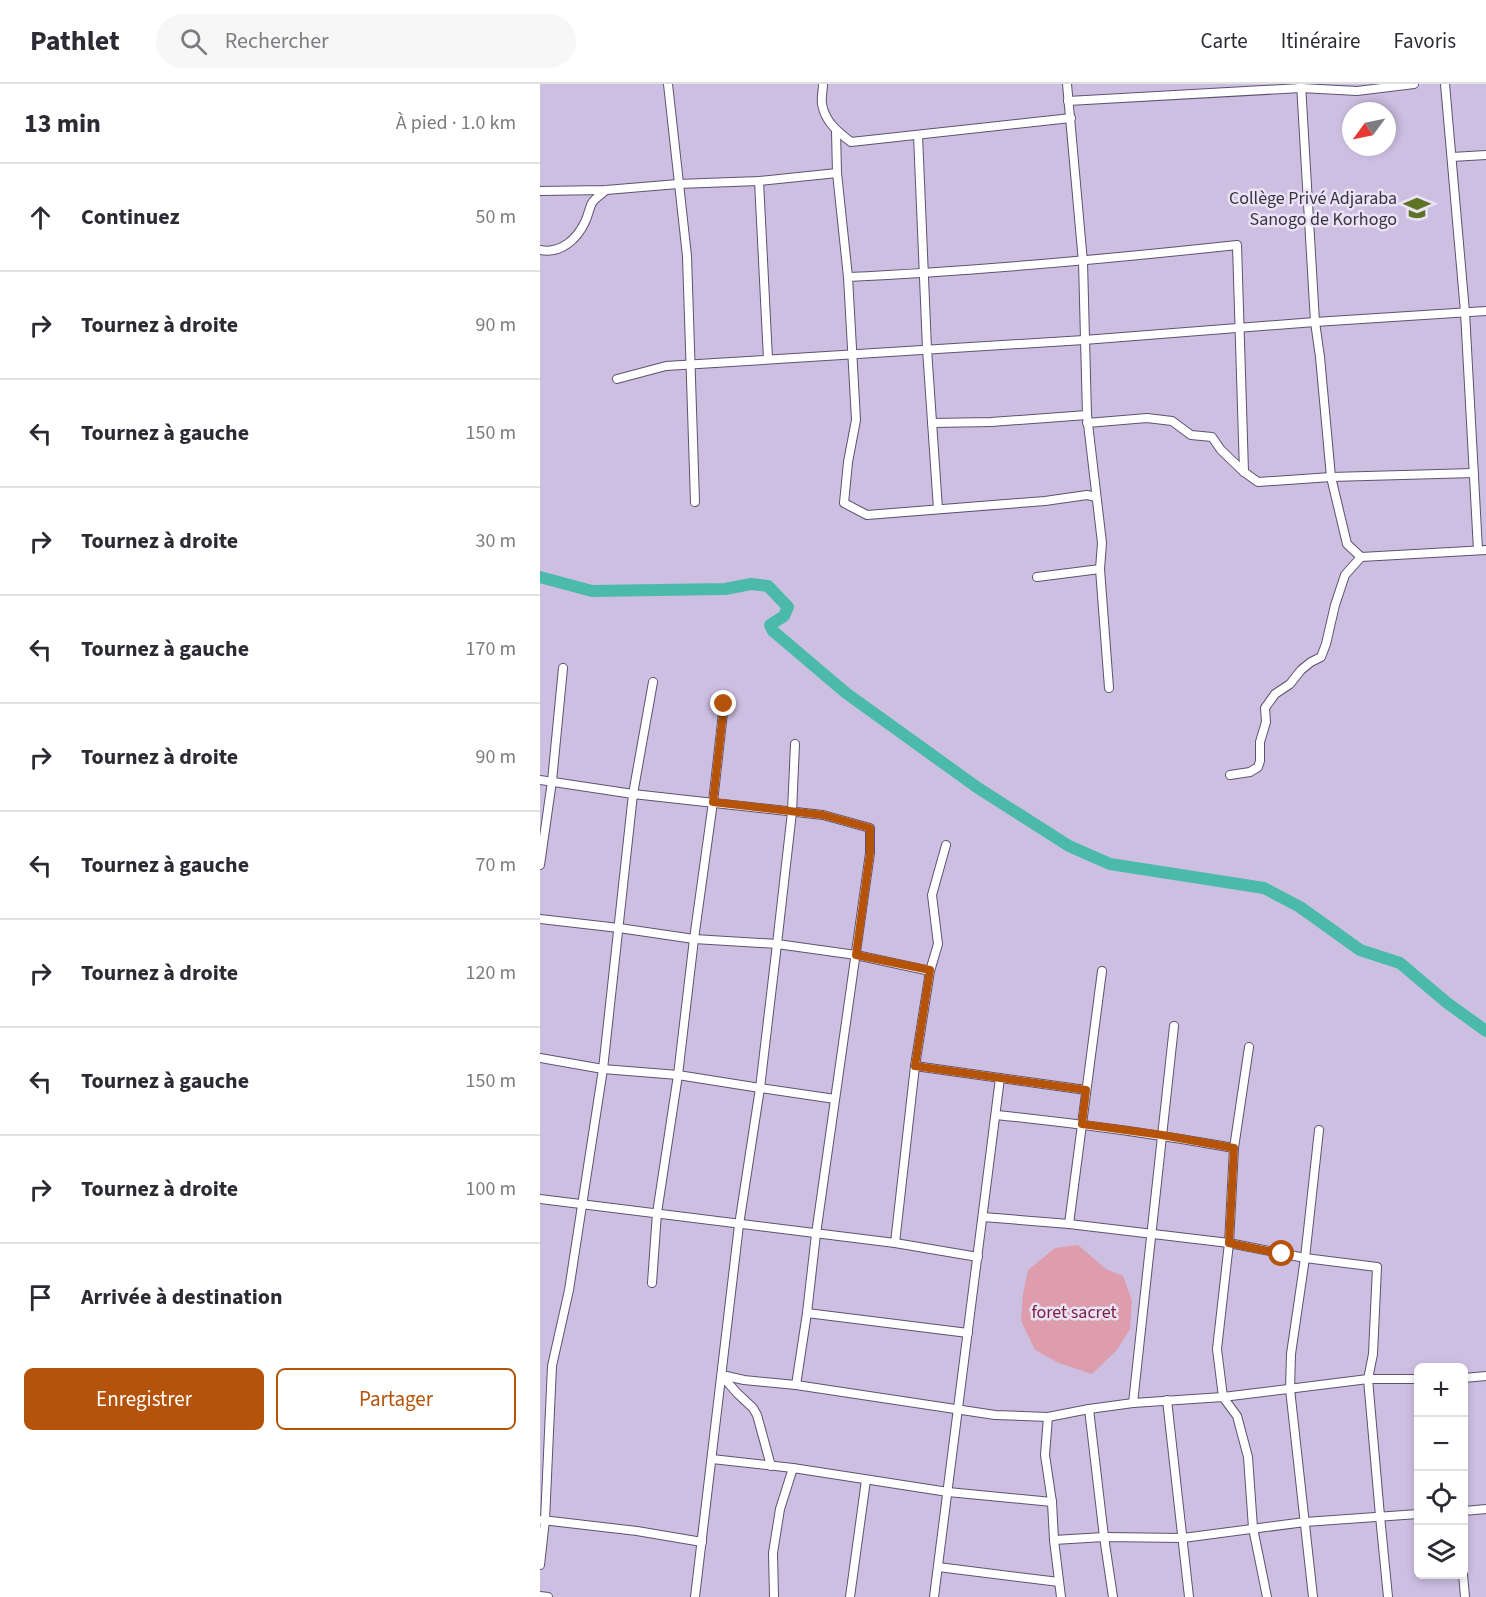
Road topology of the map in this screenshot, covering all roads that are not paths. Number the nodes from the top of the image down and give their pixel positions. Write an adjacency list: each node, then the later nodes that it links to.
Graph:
1 (668, 84): 16 (street)
2 (832, 84): 7 (street)
3 (1067, 84): 8 (street)
4 (1414, 84): 6 (street)
5 (1446, 84): 13 (street)
6 (1301, 86): 8 (street); 25 (street)
7 (823, 89): 10 (street)
8 (1068, 101): 9 (street)
9 (1071, 118): 11 (street); 20 (street)
10 (836, 131): 11 (street); 14 (street)
11 (918, 135): 21 (street)
12 (1486, 155): 13 (street)
13 (1452, 157): 24 (street)
14 (837, 173): 15 (street); 22 (street)
15 (759, 181): 16 (street); 30 (street)
16 (678, 184): 17 (street); 31 (street)
17 (606, 190): 18 (street); 19 (street)
18 (540, 191)
19 (540, 250)
20 (1083, 262): 21 (street); 26 (street); 27 (street)
21 (923, 273): 22 (street); 28 (street)
22 (848, 277): 29 (street)
23 (1486, 311): 24 (street)
24 (1465, 312): 25 (street); 36 (street)
25 (1315, 322): 26 (street); 37 (street)
26 (1240, 329): 27 (street); 35 (street)
27 (1084, 340): 28 (street); 33 (street)
28 (927, 349): 29 (street); 34 (street)
29 (852, 353): 30 (street); 40 (street)
30 (768, 359): 31 (street)
31 (690, 364): 32 (street); 39 (street)
32 (616, 379)
33 (1087, 419): 34 (street); 35 (street); 38 (street)
34 (933, 423): 40 (street)
35 (1244, 472): 37 (street)
36 (1474, 473): 37 (street); 41 (street)
37 (1331, 477): 42 (street)
38 (1096, 497): 40 (street); 43 (street)
39 (695, 502)
40 (938, 509)
41 (1482, 550): 42 (street)
42 (1361, 557): 50 (street)
43 (1100, 569): 44 (street); 47 (street)
44 (1037, 577)
45 (563, 668): 52 (street)
46 (653, 682): 53 (street)
47 (1109, 688)
48 (724, 704): 54 (street)
49 (795, 744): 55 (street)
50 (1230, 775)
51 (540, 780): 52 (street)
52 (552, 781): 53 (street); 57 (street)
53 (633, 794): 54 (street); 59 (street)
54 (713, 802): 55 (street); 60 (street)
55 (792, 812): 61 (street); 62 (street)
56 (946, 845): 63 (street)
57 (540, 864)
58 (540, 919): 59 (street)
59 (619, 928): 60 (street); 69 (street)
60 (694, 939): 61 (street); 70 (street)
61 (777, 944): 62 (street); 72 (street)
62 (856, 955): 63 (street); 74 (street)
63 (930, 970): 68 (street)
64 (1102, 971): 73 (street)
65 (1174, 1026): 78 (street)
66 (1249, 1047): 79 (street)
67 (540, 1058): 69 (street)
68 (915, 1066): 71 (street); 88 (street)
69 (603, 1069): 70 (street); 81 (street)
70 (678, 1075): 72 (street); 82 (street)
71 (1000, 1078): 73 (street); 75 (street)
72 (760, 1088): 74 (street); 85 (street)
73 (1086, 1090): 76 (street)
74 (835, 1099): 86 (street)
75 (996, 1115): 76 (street); 83 (street)
76 (1082, 1124): 78 (street); 84 (street)
77 (1319, 1130): 91 (street)
78 (1162, 1135): 79 (street); 87 (street)
79 (1234, 1148): 89 (street)
80 (540, 1199): 81 (street)
81 (582, 1203): 82 (street); 118 (street)
82 (657, 1213): 85 (street); 92 (street)
83 (983, 1217): 84 (street); 90 (street)
84 (1069, 1224): 87 (street)
85 (739, 1225): 86 (street); 95 (street)
86 (816, 1234): 88 (street); 93 (street)
87 (1152, 1234): 89 (street); 104 (street)
88 (895, 1243): 90 (street)
89 (1229, 1243): 91 (street); 102 (street)
90 (978, 1257): 94 (street)
91 (1305, 1258): 98 (street); 101 (street)
92 (652, 1283)
93 (807, 1313): 94 (street); 100 (street)
94 (968, 1333): 105 (street)
95 (722, 1375): 100 (street); 108 (street); 109 (street)
96 (1486, 1376): 97 (street)
97 (1468, 1378)
98 (1368, 1379): 99 (street); 101 (street); 117 (street)
99 (1414, 1379)
100 (796, 1385): 105 (street)
101 (1290, 1389): 102 (street); 119 (street)
102 (1223, 1397): 103 (street); 120 (street)
103 (1167, 1400): 104 (street); 122 (street)
104 (1133, 1403): 106 (street)
105 (958, 1408): 107 (street); 112 (street)
106 (1089, 1409): 107 (street); 121 (street)
107 (1048, 1417): 113 (street)
108 (712, 1459): 109 (street); 124 (street)
109 (771, 1466): 110 (street)
110 (793, 1468): 111 (street); 132 (street)
111 (866, 1480): 112 (street); 133 (street)
112 (948, 1492): 113 (street); 126 (street)
113 (1052, 1502): 123 (street)
114 (1486, 1509): 115 (street)
115 (1468, 1511)
116 (1414, 1514): 117 (street)
117 (1380, 1516): 119 (street); 140 (street)
118 (543, 1520): 124 (street); 125 (street)
119 (1305, 1522): 120 (street); 139 (street)
120 (1253, 1528): 122 (street); 138 (street)
121 (1104, 1536): 122 (street); 123 (street); 136 (street)
122 (1183, 1538): 137 (street)
123 (1054, 1540): 128 (street)
124 (702, 1542): 131 (street)
125 (540, 1565)
126 (938, 1567): 128 (street); 134 (street)
127 (1463, 1579): 141 (street)
128 (1059, 1582): 135 (street)
129 (540, 1596): 130 (street)
130 (548, 1597)
131 (695, 1597)
132 (774, 1597)
133 (850, 1597)
134 (934, 1597)
135 (1061, 1597)
136 (1113, 1597)
137 (1189, 1597)
138 (1267, 1597)
139 (1313, 1597)
140 (1388, 1597)
141 (1465, 1597)

